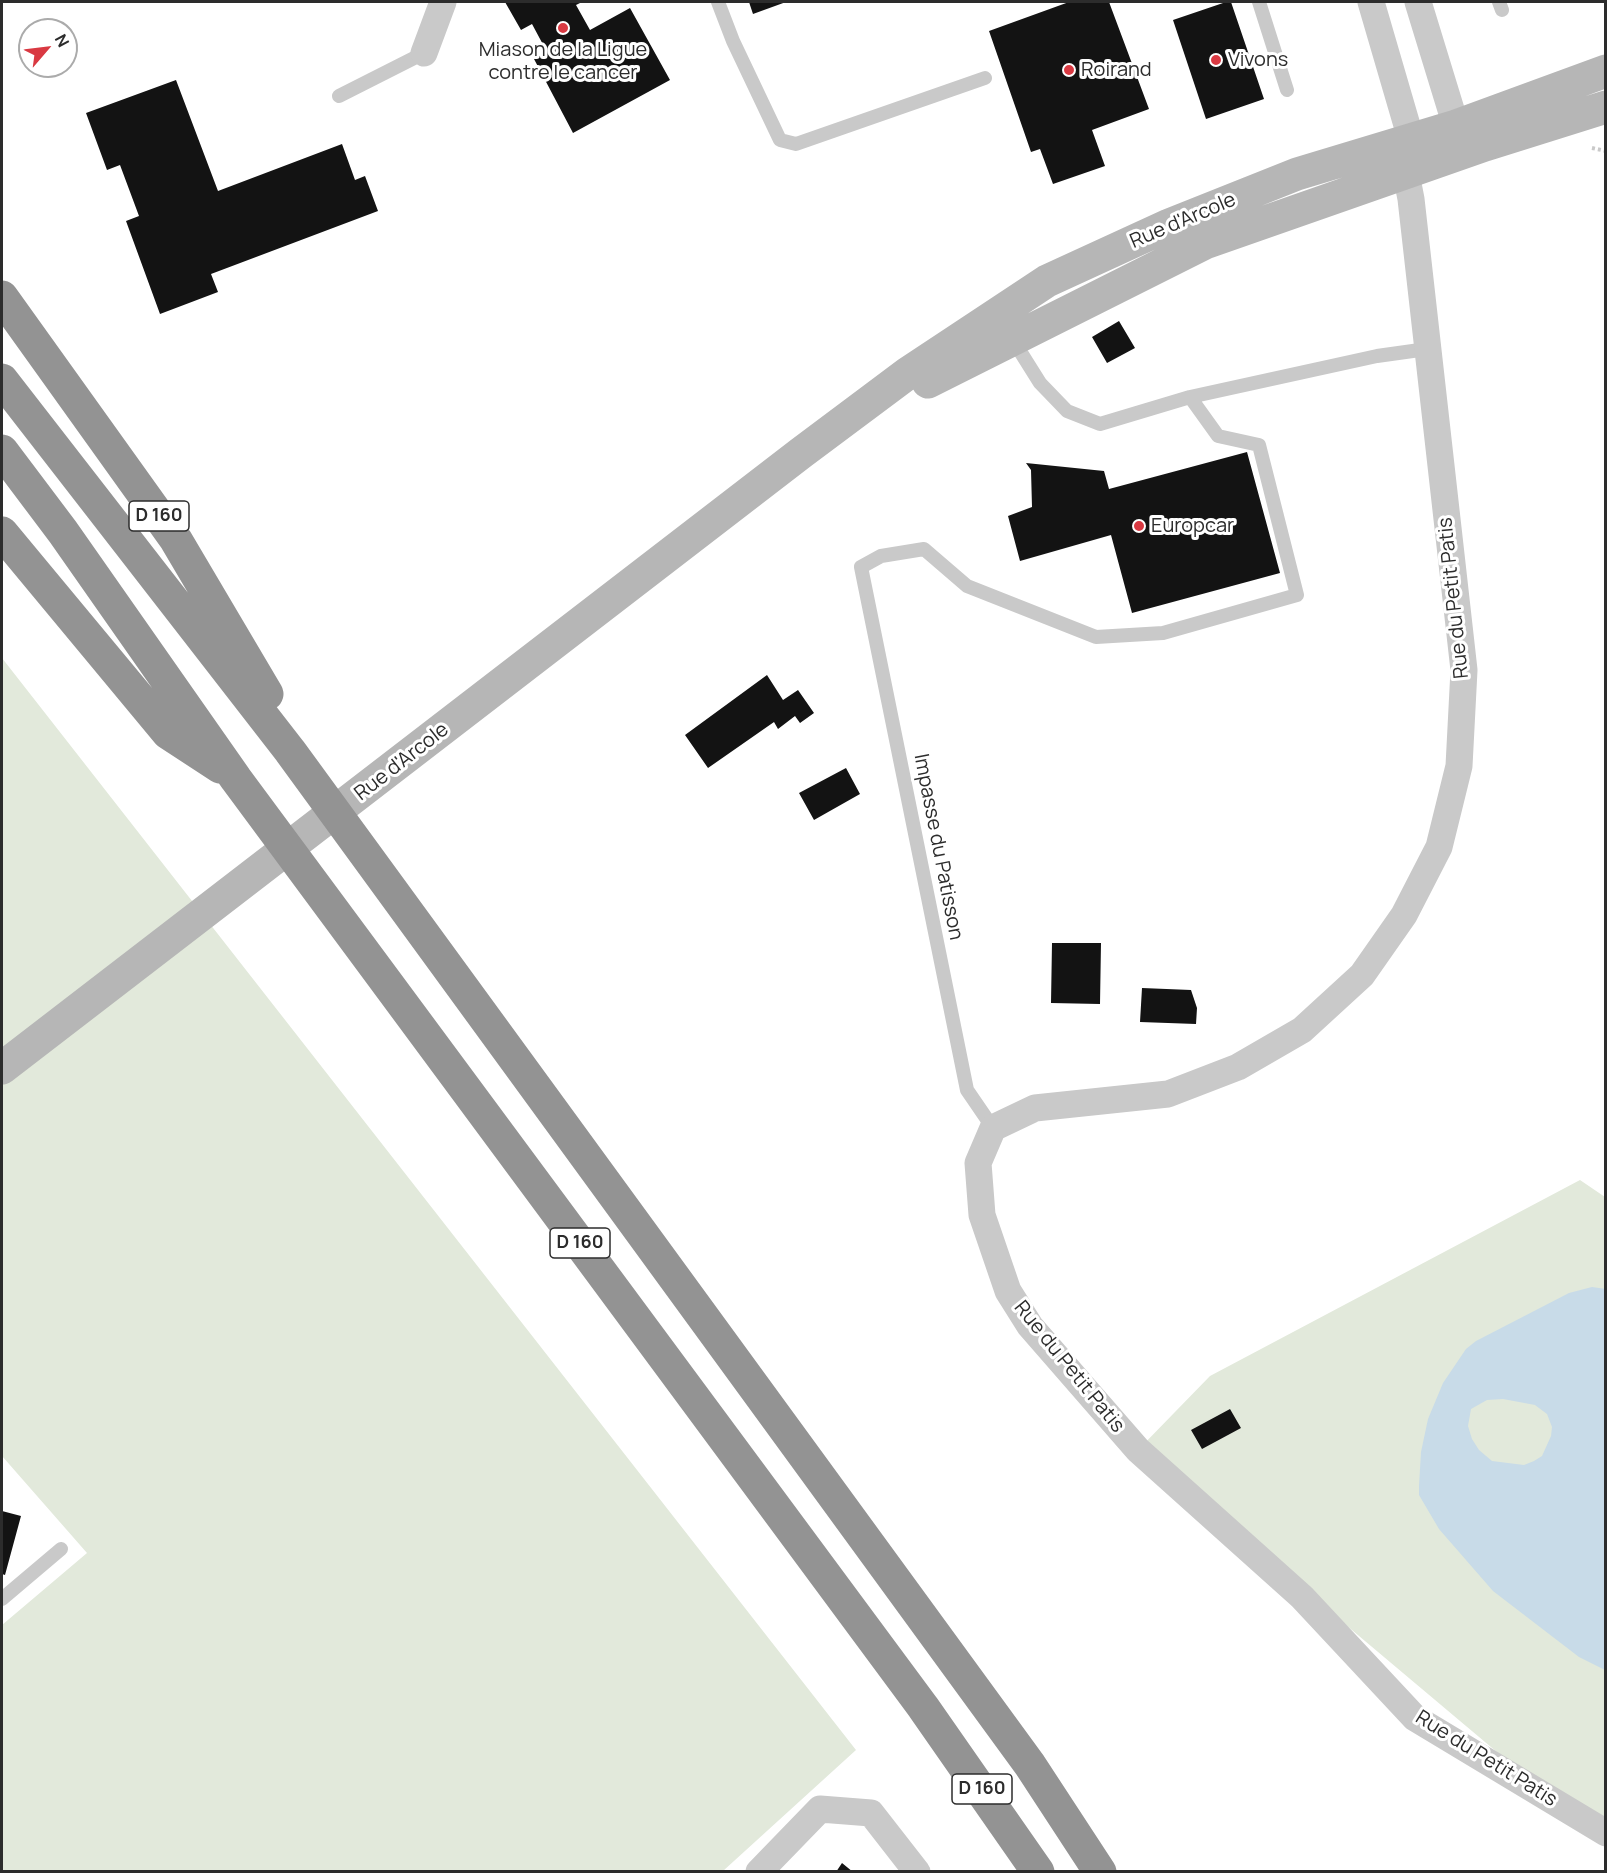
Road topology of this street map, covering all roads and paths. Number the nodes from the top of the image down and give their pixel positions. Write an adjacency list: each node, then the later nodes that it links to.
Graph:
1 (443, 2): 6 (street)
2 (718, 2): 8 (lane)
3 (1259, 2): 10 (lane)
4 (1371, 2): 14 (street, Rue du Petit Patis)
5 (1418, 2): 13 (street)
6 (424, 53): 11 (lane)
7 (1605, 71): 9 (main road, Rue d'Arcole)
8 (985, 78)
9 (1564, 87): 13 (main road, Rue d'Arcole); 14 (street)
10 (1287, 90)
11 (339, 96)
12 (1605, 107): 14 (main road, Rue d'Arcole)
13 (1456, 126): 14 (main road, Rue d'Arcole)
14 (1407, 156): 16 (main road, Rue d'Arcole); 17 (street, Rue du Petit Patis); 21 (main road, Rue d'Arcole)
15 (2, 297): 23 (highway, D 160)
16 (1012, 338): 19 (lane); 21 (main road, Rue d'Arcole)
17 (1427, 349): 19 (lane); 26 (street, Rue du Petit Patis)
18 (2, 380): 23 (highway, D 160)
19 (1190, 398): 26 (lane, Impasse du Patisson)
20 (2, 451): 24 (highway, D 160)
21 (801, 453): 25 (main road, Rue d'Arcole)
22 (2, 533): 24 (highway)
23 (290, 751): 33 (highway, D 160)
24 (236, 779): 32 (highway, D 160)
25 (2, 1068)
26 (993, 1128): 29 (street, Rue du Petit Patis)
27 (61, 1549): 28 (lane)
28 (2, 1599)
29 (1605, 1833)
30 (759, 1872): 31 (street)
31 (917, 1872)
32 (1038, 1872)
33 (1100, 1872)

